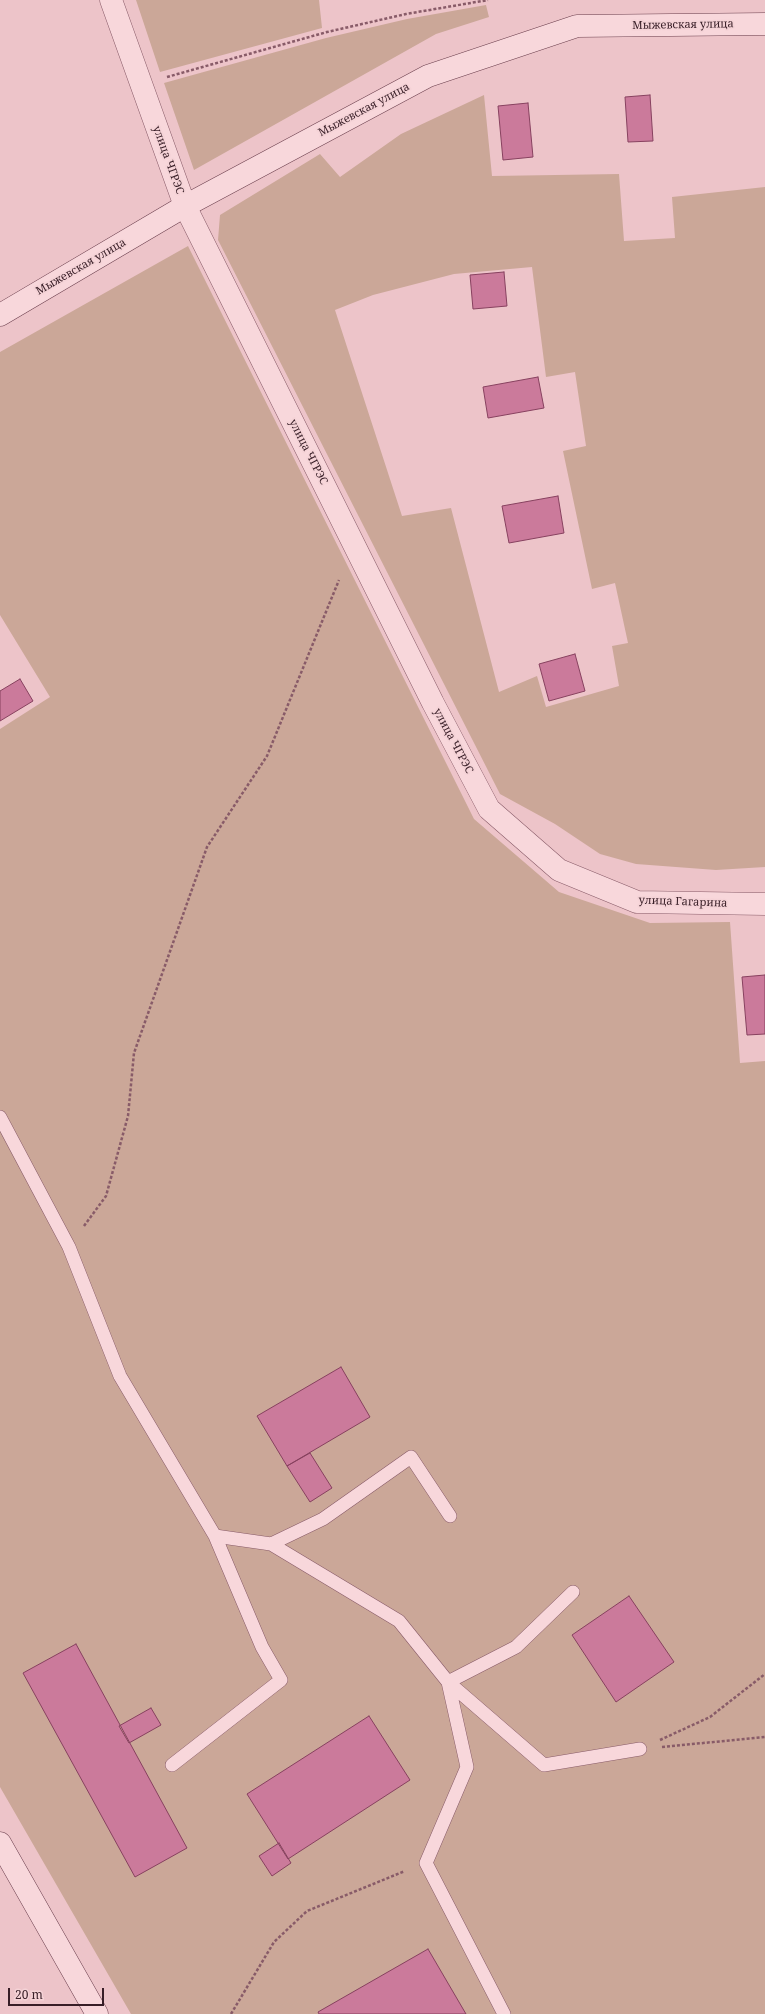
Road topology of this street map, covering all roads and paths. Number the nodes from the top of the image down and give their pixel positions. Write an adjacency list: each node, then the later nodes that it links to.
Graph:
1 (111, 0): 4 (street, улица ЧГРЭС)
2 (488, 0): 4 (path)
3 (765, 24): 5 (street, Мыжевская улица)
4 (140, 84): 5 (street, улица ЧГРЭС)
5 (185, 206): 6 (street, Мыжевская улица); 7 (street, улица ЧГРЭС)
6 (0, 315)
7 (355, 547): 8 (street, улица ЧГРЭС); 11 (path)
8 (559, 870): 9 (street, улица Гагарина)
9 (765, 904)
10 (0, 1117): 11 (lane)
11 (69, 1247): 13 (lane)
12 (450, 1516): 14 (lane)
13 (215, 1536): 14 (lane); 20 (lane)
14 (271, 1544): 17 (lane)
15 (573, 1592): 17 (lane)
16 (765, 1674): 19 (path)
17 (448, 1682): 19 (lane); 22 (lane)
18 (765, 1737): 19 (path)
19 (640, 1749)
20 (172, 1766)
21 (0, 1843): 23 (street)
22 (426, 1863): 24 (path); 25 (lane)
23 (97, 2014)
24 (231, 2014)
25 (504, 2014)

